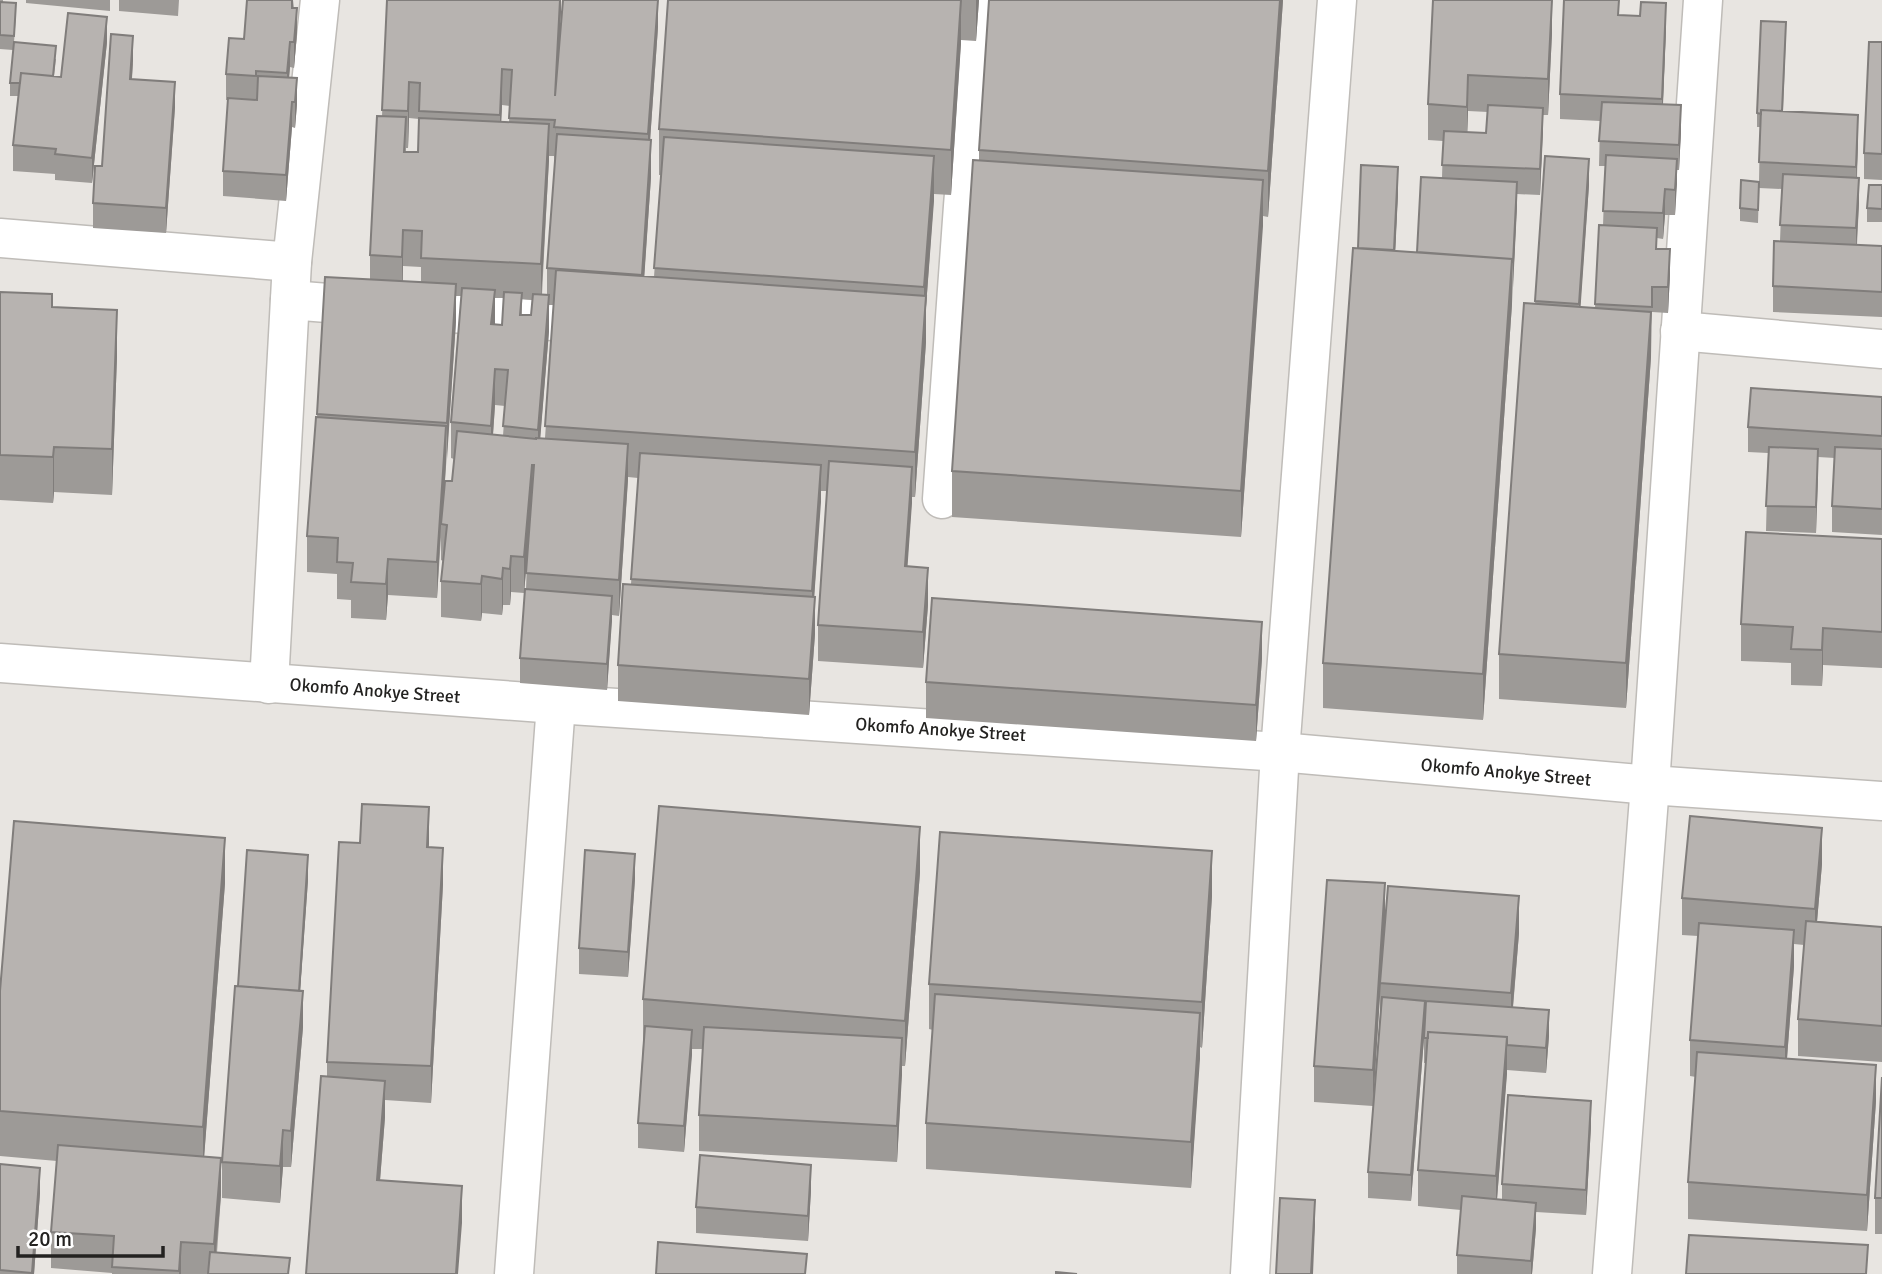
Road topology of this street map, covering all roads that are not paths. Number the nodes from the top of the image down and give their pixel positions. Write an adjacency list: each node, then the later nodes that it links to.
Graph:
1 (320, 0): 6 (street)
2 (980, 0): 11 (street)
3 (1337, 0): 15 (street)
4 (1703, 0): 9 (street)
5 (0, 238): 6 (street)
6 (292, 262): 7 (street)
7 (290, 300): 8 (street); 13 (street)
8 (553, 321)
9 (1680, 331): 10 (street); 16 (street)
10 (1882, 349)
11 (942, 499)
12 (0, 663): 13 (street, Okomfo Anokye Street)
13 (269, 684): 14 (street, Okomfo Anokye Street)
14 (556, 704): 15 (street, Okomfo Anokye Street); 18 (street)
15 (1280, 752): 16 (street, Okomfo Anokye Street); 19 (street)
16 (1650, 785): 17 (street, Okomfo Anokye Street); 20 (street)
17 (1882, 801)
18 (514, 1274)
19 (1250, 1274)
20 (1612, 1274)

